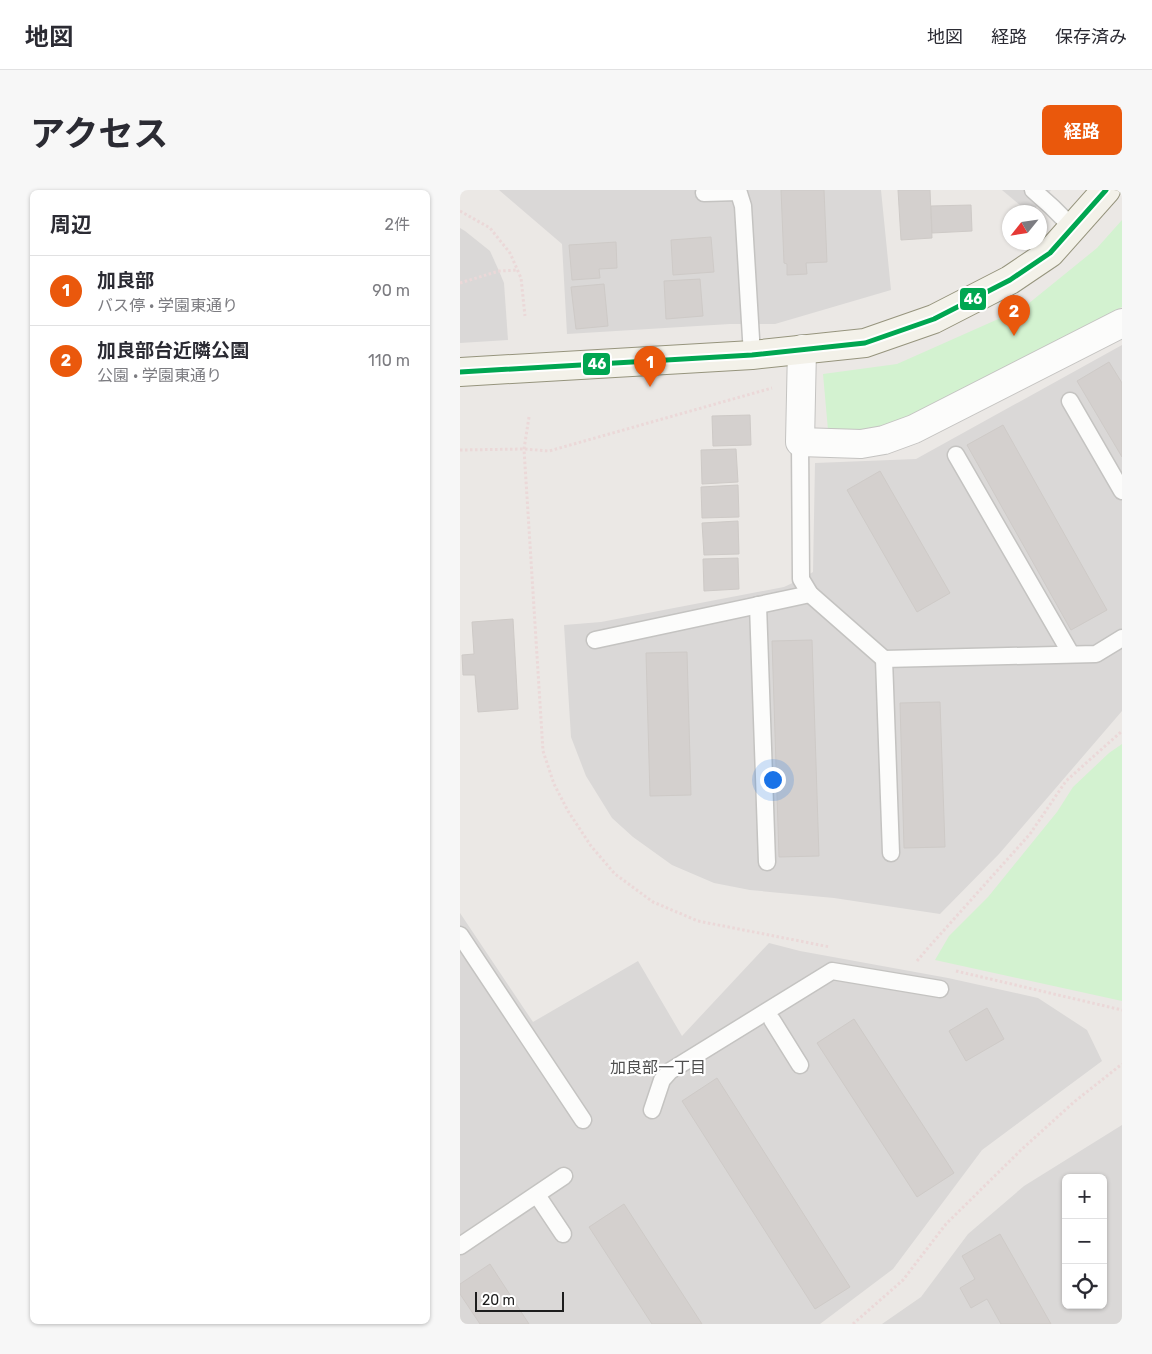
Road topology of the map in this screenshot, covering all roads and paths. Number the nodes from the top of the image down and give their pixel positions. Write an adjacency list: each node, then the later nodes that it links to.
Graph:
1 (1033, 190): 6 (lane)
2 (1106, 190): 6 (street)
3 (738, 191): 4 (lane); 12 (lane)
4 (704, 193)
5 (460, 210): 7 (path)
6 (1073, 228): 11 (street)
7 (518, 270): 8 (path); 9 (path)
8 (460, 283)
9 (525, 316)
10 (1122, 323): 17 (street)
11 (802, 348): 12 (street); 17 (street)
12 (752, 355): 13 (street)
13 (460, 372)
14 (780, 386): 18 (path)
15 (1070, 401): 21 (lane)
16 (529, 417): 18 (path)
17 (800, 442): 22 (lane)
18 (524, 449): 19 (path); 32 (path)
19 (460, 450)
20 (956, 455): 26 (lane)
21 (1122, 491)
22 (810, 594): 23 (lane); 27 (lane)
23 (758, 605): 25 (lane); 30 (lane)
24 (1122, 638): 26 (lane)
25 (595, 640)
26 (1072, 654): 27 (lane)
27 (884, 658): 29 (lane)
28 (1122, 731): 33 (path)
29 (891, 854)
30 (767, 862)
31 (460, 935): 39 (lane)
32 (772, 936)
33 (916, 962)
34 (940, 989): 38 (lane)
35 (772, 1020): 37 (lane)
36 (1122, 1064): 44 (path)
37 (800, 1065)
38 (652, 1110)
39 (583, 1120)
40 (564, 1176): 41 (lane)
41 (537, 1195): 42 (lane); 43 (lane)
42 (563, 1234)
43 (460, 1246)
44 (854, 1324)

